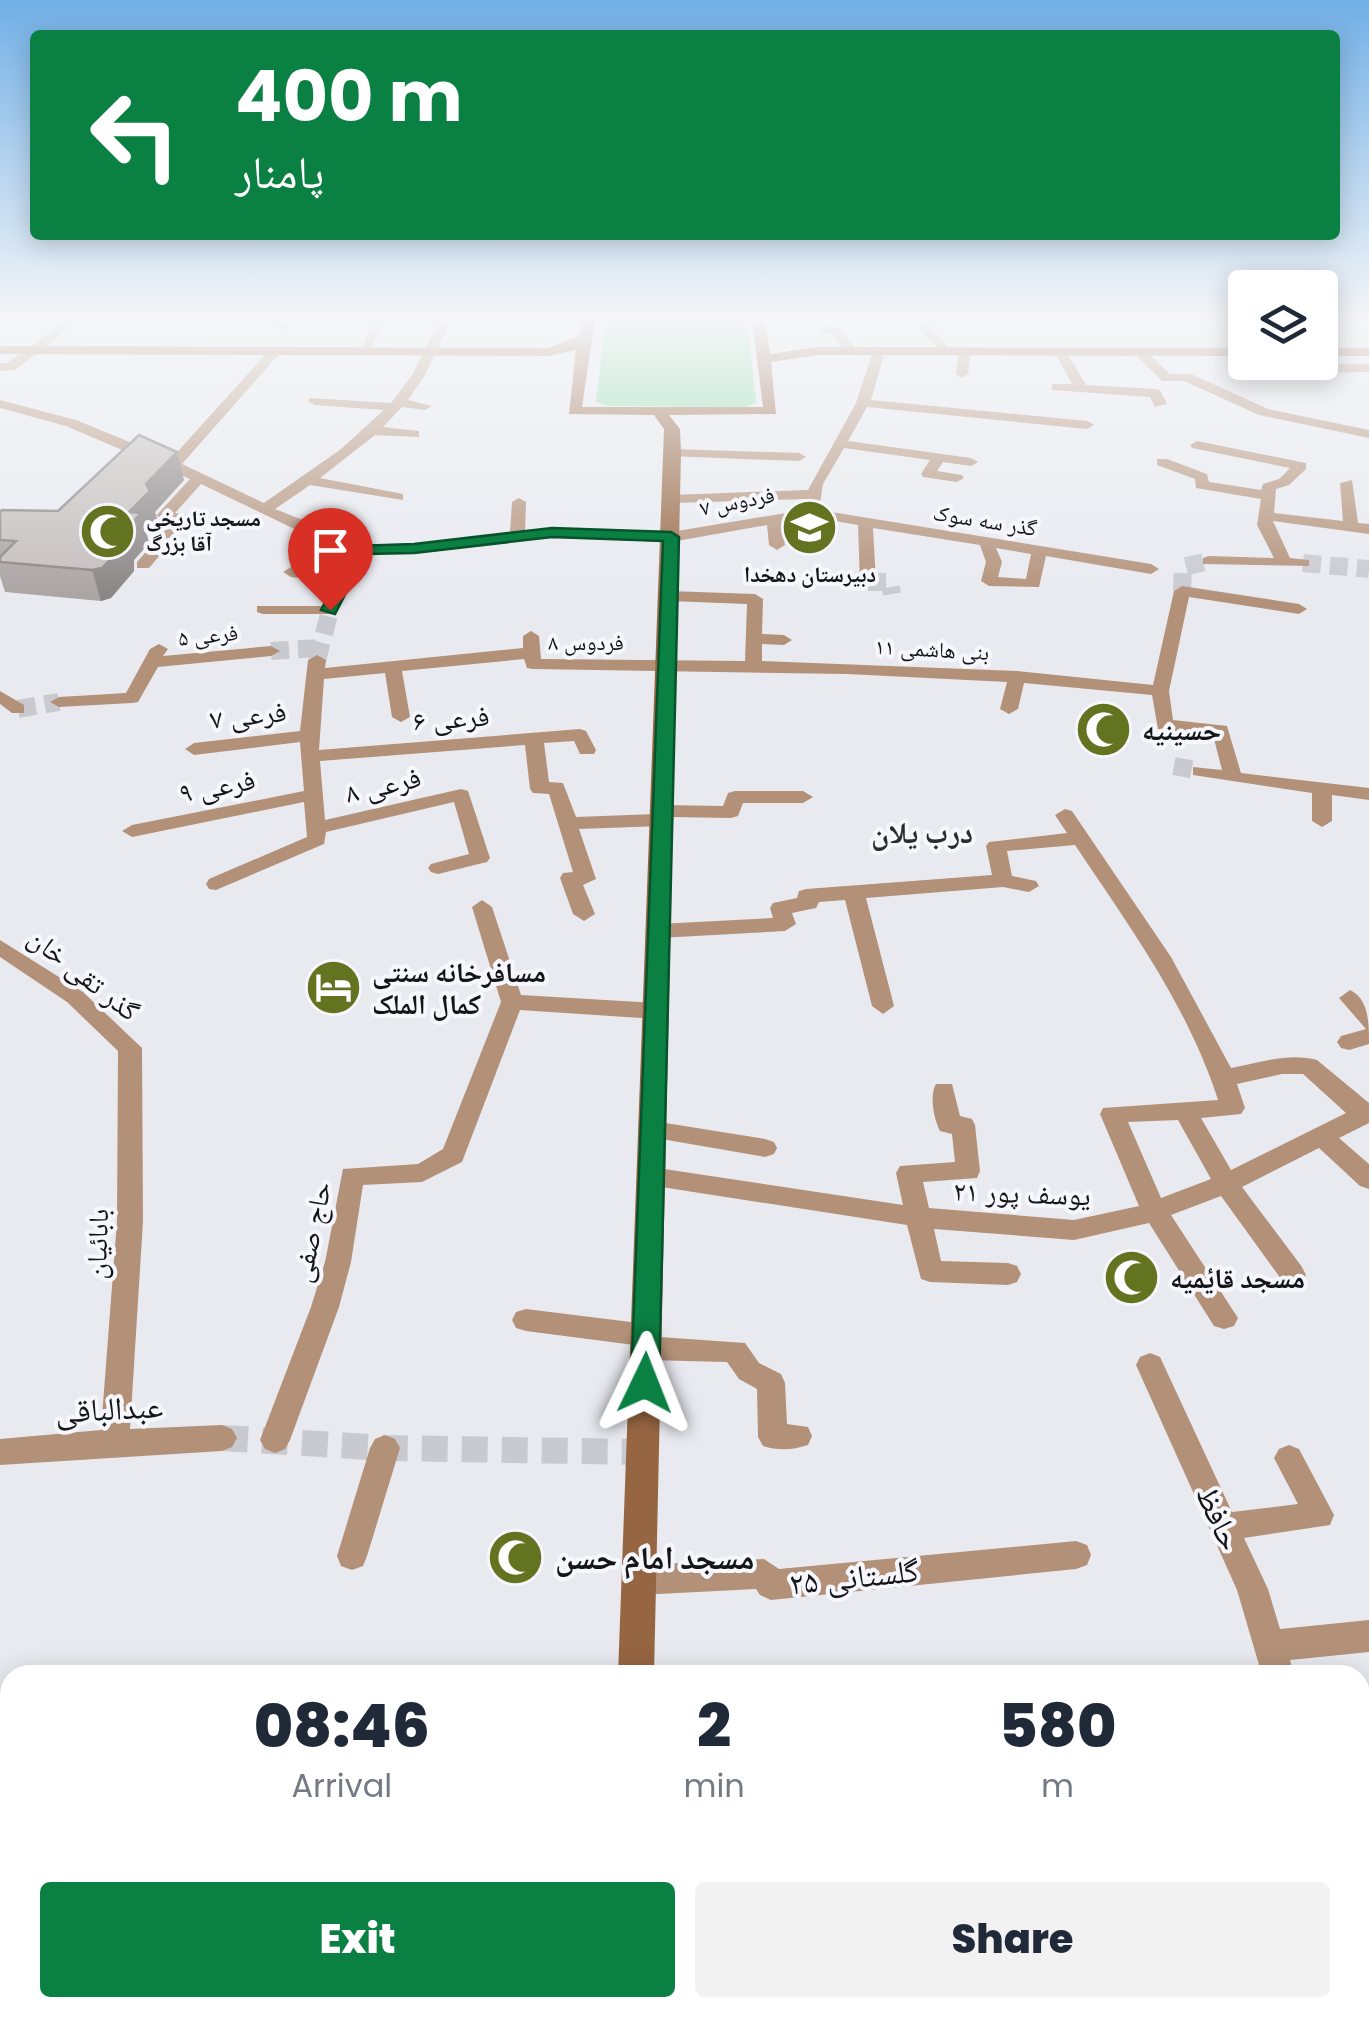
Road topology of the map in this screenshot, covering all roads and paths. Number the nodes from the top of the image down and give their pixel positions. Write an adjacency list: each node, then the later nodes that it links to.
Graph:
1 (34, 413): 16 (street)
2 (219, 413): 21 (street)
3 (385, 413): 11 (street)
4 (588, 413): 10 (main road)
5 (763, 413): 10 (main road)
6 (858, 413): 14 (street)
7 (966, 413): 9 (street)
8 (1269, 413): 13 (street)
9 (1087, 425)
10 (673, 426): 17 (street); 30 (main road)
11 (369, 430): 12 (street); 25 (street)
12 (414, 434)
13 (1369, 434)
14 (843, 444): 18 (street); 27 (street)
15 (1197, 445): 28 (street)
16 (143, 453): 21 (street); 22 (street)
17 (798, 457)
18 (938, 458): 19 (street); 23 (street)
19 (970, 462)
20 (1162, 462): 28 (street)
21 (173, 465): 24 (street)
22 (129, 466)
23 (956, 478)
24 (198, 479): 32 (street); 48 (street)
25 (308, 480): 29 (street); 32 (street)
26 (1347, 484): 37 (street)
27 (813, 494): 30 (street); 33 (street)
28 (1269, 496): 34 (street)
29 (398, 497)
30 (672, 498): 40 (main road)
31 (520, 502): 39 (street)
32 (264, 509): 43 (street)
33 (812, 512): 35 (street, فردوس ۷); 36 (street, گذر سه سوک)
34 (1266, 516): 37 (street); 46 (street)
35 (774, 517): 40 (street, فردوس ۷); 41 (street)
36 (865, 522): 42 (street, گذر سه سوک); 52 (street)
37 (1351, 527): 38 (street)
38 (1369, 529)
39 (516, 536): 40 (street, فردوس ۷); 43 (street, فردوس ۷)
40 (671, 537): 53 (main road)
41 (777, 544)
42 (987, 544): 44 (street, گذر سه سوک); 44 (street)
43 (361, 549): 51 (street)
44 (1039, 552): 49 (street, گذر سه سوک)
45 (1208, 561): 46 (street)
46 (1284, 562): 47 (street)
47 (1304, 563)
48 (143, 565)
49 (1151, 569)
50 (291, 572): 51 (street)
51 (345, 578): 54 (street)
52 (868, 582)
53 (669, 596): 56 (street); 59 (main road)
54 (263, 609)
55 (1299, 610): 63 (street)
56 (754, 639): 57 (street); 60 (street)
57 (784, 640)
58 (271, 651): 65 (street, فرعی ۵)
59 (667, 665): 60 (street, بنی هاشمی ۱۱); 61 (street, فردوس ۸); 80 (main road)
60 (753, 666): 62 (street, بنی هاشمی ۱۱)
61 (393, 669): 68 (street); 70 (street)
62 (1017, 676): 63 (street, بنی هاشمی ۱۱); 67 (street)
63 (1160, 691): 74 (street)
64 (0, 696): 66 (street)
65 (59, 702)
66 (18, 709)
67 (1009, 709)
68 (401, 717)
69 (534, 739): 70 (street, فرعی ۶); 72 (street, فرعی ۶); 82 (street)
70 (309, 746): 71 (street, فرعی ۷); 76 (street)
71 (194, 749)
72 (587, 750)
73 (1200, 772): 74 (street)
74 (1233, 778): 75 (street)
75 (1322, 788): 77 (street); 81 (street)
76 (313, 794): 83 (street, فرعی ۹); 84 (street)
77 (1369, 794)
78 (803, 797): 80 (street)
79 (1065, 815): 85 (street)
80 (662, 816): 82 (street); 93 (main road)
81 (1322, 821)
82 (568, 823): 92 (street)
83 (132, 831)
84 (317, 834): 86 (street, فرعی ۸); 88 (street, فرعی ۸)
85 (1080, 838): 87 (street); 101 (street)
86 (438, 868)
87 (1003, 881): 89 (street); 90 (street)
88 (216, 884)
89 (1029, 886)
90 (854, 892): 93 (street); 97 (street)
91 (482, 907): 96 (street)
92 (584, 914)
93 (658, 932): 98 (main road)
94 (0, 948): 100 (street, گذر تقی خان)
95 (1350, 998): 99 (street)
96 (512, 1002): 98 (street); 121 (street, حاج صفی)
97 (882, 1006)
98 (656, 1012): 105 (main road)
99 (1369, 1022)
100 (130, 1048): 122 (street, بابائیان)
101 (1225, 1078): 103 (street); 104 (street)
102 (944, 1090): 112 (street)
103 (1185, 1111): 110 (street); 111 (street)
104 (1366, 1114): 106 (street, یوسف پور ۲۱)
105 (653, 1130): 107 (street); 108 (main road)
106 (1322, 1136): 109 (street); 110 (street, یوسف پور ۲۱)
107 (765, 1148)
108 (651, 1177): 112 (street, یوسف پور ۲۱); 117 (main road)
109 (1369, 1179)
110 (1226, 1184): 111 (street, یوسف پور ۲۱); 114 (street)
111 (1154, 1210): 112 (street, یوسف پور ۲۱); 115 (street)
112 (915, 1216): 113 (street)
113 (1008, 1274)
114 (1293, 1275)
115 (1224, 1318)
116 (526, 1320): 117 (street)
117 (646, 1341): 119 (street); 129 (main road)
118 (1150, 1365): 126 (street, حافظ)
119 (798, 1436)
120 (222, 1438): 122 (street, عبدالباقی)
121 (275, 1440)
122 (115, 1442): 124 (street, عبدالباقی)
123 (385, 1448): 128 (street)
124 (0, 1452)
125 (1289, 1458): 126 (street)
126 (1222, 1527): 131 (street, حافظ)
127 (1076, 1555): 129 (street, گلستانی ۲۵)
128 (352, 1556)
129 (639, 1580): 132 (main road)
130 (1369, 1636): 131 (street)
131 (1274, 1660)
132 (636, 1665)

